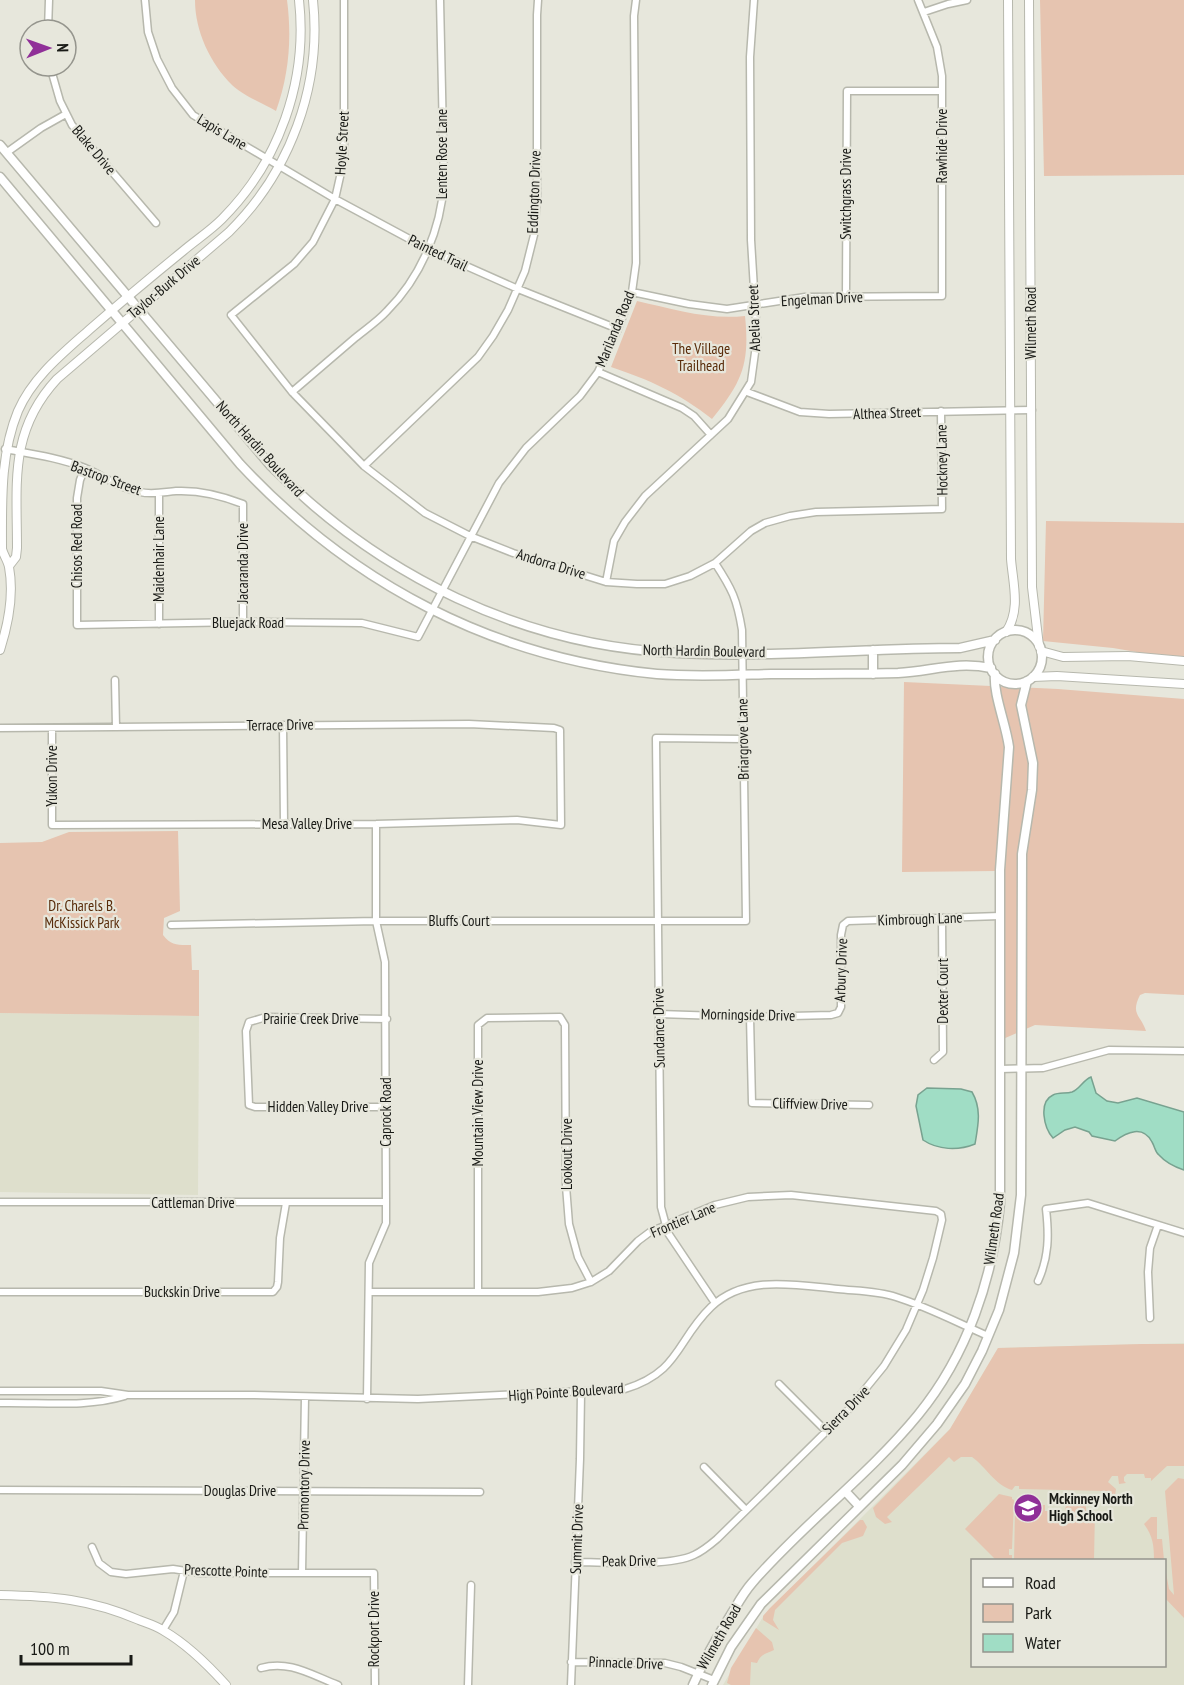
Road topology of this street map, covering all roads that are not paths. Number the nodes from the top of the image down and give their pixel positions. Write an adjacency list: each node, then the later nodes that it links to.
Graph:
1 (49, 0): 15 (street)
2 (145, 0): 21 (street, Lapis Lane)
3 (299, 0): 21 (street, Taylor-Burk Drive)
4 (314, 0): 22 (street, Taylor-Burk Drive)
5 (344, 0): 24 (street, Hoyle Street)
6 (440, 0): 26 (street, Lenten Rose Lane)
7 (538, 0): 27 (street, Eddington Drive)
8 (635, 0): 28 (street, Marilanda Road)
9 (754, 0): 32 (street, Abelia Street)
10 (918, 0): 14 (street, Rawhide Drive)
11 (967, 0): 14 (street)
12 (1008, 0): 41 (street, Wilmeth Road)
13 (1029, 0): 42 (street, Wilmeth Road)
14 (924, 12): 17 (street, Rawhide Drive)
15 (48, 18)
16 (53, 78): 18 (street, Blake Drive)
17 (942, 91): 29 (street, Switchgrass Drive); 30 (street, Rawhide Drive)
18 (66, 114): 20 (street); 25 (street, Blake Drive)
19 (0, 145): 20 (main road, North Hardin Boulevard)
20 (6, 153): 31 (main road, North Hardin Boulevard)
21 (267, 159): 22 (street, Painted Trail); 31 (street, Taylor-Burk Drive)
22 (279, 167): 24 (street, Painted Trail); 34 (street, Taylor-Burk Drive)
23 (0, 177): 33 (main road, North Hardin Boulevard)
24 (335, 199): 26 (street, Painted Trail); 35 (street, Hoyle Street)
25 (156, 223)
26 (428, 249): 27 (street, Painted Trail); 39 (street, Lenten Rose Lane)
27 (518, 289): 37 (street, Painted Trail); 47 (street, Eddington Drive)
28 (632, 292): 32 (street, Engelman Drive); 37 (street, Marilanda Road)
29 (846, 296): 30 (street, Engelman Drive); 32 (street, Engelman Drive)
30 (942, 296)
31 (128, 297): 33 (street, Taylor-Burk Drive); 34 (main road, North Hardin Boulevard)
32 (755, 305): 40 (street, Abelia Street)
33 (112, 309): 36 (main road, North Hardin Boulevard); 45 (street, Taylor-Burk Drive)
34 (138, 309): 36 (street, Taylor-Burk Drive); 57 (main road, North Hardin Boulevard)
35 (231, 315): 39 (street, Andorra Drive)
36 (123, 322): 46 (street, Taylor-Burk Drive); 58 (main road, North Hardin Boulevard)
37 (618, 329): 38 (street, Marilanda Road)
38 (598, 372): 44 (street); 53 (street, Marilanda Road)
39 (291, 392): 47 (street, Andorra Drive)
40 (747, 392): 43 (street, Althea Street); 44 (street, Abelia Street)
41 (1010, 410): 42 (street, Althea Street); 43 (street, Althea Street); 62 (street, Wilmeth Road)
42 (1032, 410): 65 (street, Wilmeth Road)
43 (941, 411): 52 (street, Hockney Lane)
44 (711, 435): 56 (street, Abelia Street)
45 (5, 449): 46 (street, Bastrop Street); 50 (street, Taylor-Burk Drive)
46 (19, 452): 48 (street, Bastrop Street); 55 (street, Taylor-Burk Drive)
47 (364, 466): 53 (street, Andorra Drive)
48 (85, 468): 49 (street, Bastrop Street); 61 (street, Chisos Red Road)
49 (159, 494): 51 (street, Bastrop Street); 60 (street, Maidenhair Lane)
50 (1, 498): 55 (street, Taylor-Burk Drive)
51 (243, 504): 59 (street, Jacaranda Drive)
52 (942, 510): 54 (street, Andorra Drive)
53 (470, 536): 56 (street, Andorra Drive); 57 (street, Marilanda Road)
54 (715, 563): 56 (street, Andorra Drive); 68 (street, Briargrove Lane)
55 (9, 566): 66 (street, Taylor-Burk Drive)
56 (606, 582)
57 (443, 593): 58 (street, Marilanda Road); 68 (main road, North Hardin Boulevard)
58 (433, 611): 63 (street, Marilanda Road); 72 (main road, North Hardin Boulevard)
59 (243, 622): 60 (street, Bluejack Road); 63 (street, Bluejack Road)
60 (159, 624): 61 (street, Bluejack Road)
61 (77, 625)
62 (1006, 632): 64 (main road); 65 (main road)
63 (418, 637)
64 (995, 640): 67 (main road, North Hardin Boulevard); 70 (main road)
65 (1040, 648): 69 (street); 73 (main road)
66 (0, 650)
67 (873, 650): 68 (main road, North Hardin Boulevard); 71 (main road)
68 (742, 653): 72 (street, Briargrove Lane)
69 (1184, 661)
70 (993, 671): 71 (main road, North Hardin Boulevard); 73 (main road); 85 (main road, Wilmeth Road)
71 (873, 674): 72 (main road, North Hardin Boulevard)
72 (742, 675): 80 (street, Briargrove Lane)
73 (1030, 679): 75 (street); 100 (main road, Wilmeth Road)
74 (115, 681): 77 (street)
75 (1184, 684)
76 (283, 725): 77 (street, Terrace Drive); 81 (street); 84 (street, Terrace Drive)
77 (116, 727): 79 (street, Terrace Drive)
78 (0, 728): 79 (street, Terrace Drive)
79 (52, 728): 83 (street, Yukon Drive)
80 (743, 739): 88 (street, Sundance Drive); 89 (street, Briargrove Lane)
81 (284, 824): 82 (street, Mesa Valley Drive); 83 (street, Mesa Valley Drive)
82 (376, 824): 84 (street, Mesa Valley Drive); 87 (street, Caprock Road)
83 (52, 825)
84 (561, 825)
85 (1000, 916): 86 (street, Kimbrough Lane); 99 (main road, Wilmeth Road)
86 (942, 918): 91 (street, Kimbrough Lane); 98 (street, Dexter Court)
87 (375, 921): 88 (street, Bluffs Court); 90 (street, Bluffs Court); 95 (street, Caprock Road)
88 (658, 921): 89 (street, Bluffs Court); 93 (street, Sundance Drive)
89 (746, 921)
90 (171, 925)
91 (843, 926): 92 (street, Arbury Drive)
92 (837, 1013): 94 (street, Morningside Drive)
93 (659, 1014): 94 (street, Morningside Drive); 108 (street, Sundance Drive)
94 (750, 1017): 102 (street, Cliffview Drive)
95 (387, 1019): 101 (street, Prairie Creek Drive); 103 (street, Caprock Road)
96 (564, 1021): 112 (street, Lookout Drive); 115 (street, Mountain View Drive)
97 (1184, 1051): 100 (street)
98 (934, 1060)
99 (1000, 1069): 100 (street); 119 (main road, Wilmeth Road)
100 (1022, 1069): 120 (main road, Wilmeth Road)
101 (249, 1105): 103 (street, Hidden Valley Drive)
102 (869, 1105)
103 (386, 1107): 105 (street, Caprock Road)
104 (0, 1202): 106 (street, Cattleman Drive)
105 (386, 1202): 106 (street, Cattleman Drive); 114 (street, Caprock Road)
106 (286, 1203): 113 (street, Buckskin Drive)
107 (941, 1214): 108 (street, Frontier Lane); 117 (street, Sierra Drive)
108 (665, 1225): 112 (street, Frontier Lane); 116 (street, Sundance Drive)
109 (1158, 1225): 110 (street); 111 (street); 118 (street)
110 (1184, 1233)
111 (1038, 1281)
112 (591, 1282): 115 (street, Frontier Lane)
113 (0, 1292)
114 (369, 1292): 115 (street, Frontier Lane); 126 (street, Caprock Road)
115 (478, 1292)
116 (715, 1303): 117 (street, High Pointe Boulevard); 123 (street, High Pointe Boulevard)
117 (917, 1305): 119 (street, High Pointe Boulevard); 128 (street, Sierra Drive)
118 (1150, 1318)
119 (970, 1328): 120 (street, High Pointe Boulevard); 132 (main road, Wilmeth Road)
120 (988, 1336): 134 (main road, Wilmeth Road)
121 (779, 1384): 128 (street)
122 (0, 1391): 124 (street, High Pointe Boulevard)
123 (581, 1393): 126 (street, High Pointe Boulevard); 138 (street, Summit Drive)
124 (128, 1395): 125 (street, High Pointe Boulevard); 127 (street, High Pointe Boulevard)
125 (305, 1397): 126 (street, High Pointe Boulevard); 131 (street, Promontory Drive)
126 (367, 1399)
127 (0, 1403)
128 (826, 1431): 135 (street, Sierra Drive)
129 (704, 1467): 135 (street)
130 (0, 1490): 131 (street, Douglas Drive)
131 (303, 1491): 133 (street, Douglas Drive); 140 (street, Promontory Drive)
132 (844, 1491): 134 (main road); 147 (main road, Wilmeth Road)
133 (480, 1492)
134 (859, 1506): 148 (main road, Wilmeth Road)
135 (746, 1510): 137 (street, Sierra Drive)
136 (92, 1547): 139 (street, Prescotte Pointe)
137 (683, 1558): 138 (street, Peak Drive)
138 (575, 1562): 145 (street, Summit Drive)
139 (184, 1571): 140 (street, Prescotte Pointe); 144 (street)
140 (302, 1573): 141 (street, Prescotte Pointe)
141 (374, 1573): 151 (street, Rockport Drive)
142 (471, 1585): 152 (street)
143 (0, 1595): 144 (street)
144 (164, 1630): 149 (street)
145 (571, 1662): 147 (street, Pinnacle Drive); 153 (street, Summit Drive)
146 (261, 1668): 150 (street)
147 (698, 1673): 148 (street, Pinnacle Drive); 154 (main road, Wilmeth Road)
148 (713, 1683)
149 (226, 1685)
150 (338, 1685)
151 (375, 1685)
152 (468, 1685)
153 (571, 1685)
154 (693, 1685)

